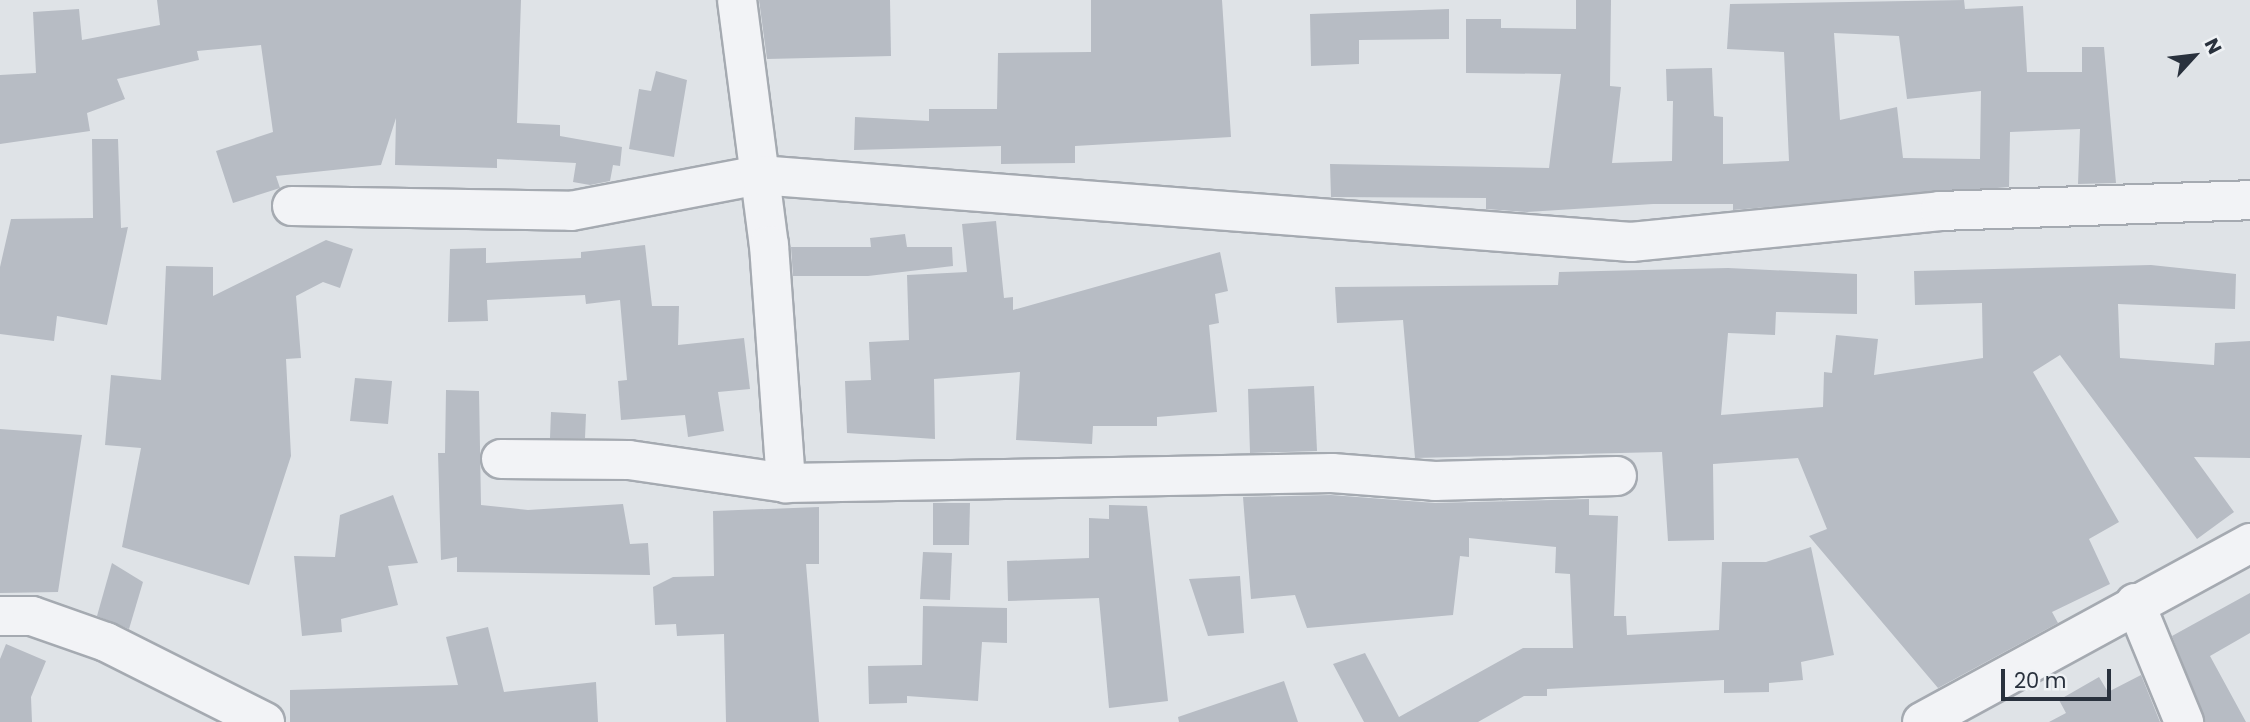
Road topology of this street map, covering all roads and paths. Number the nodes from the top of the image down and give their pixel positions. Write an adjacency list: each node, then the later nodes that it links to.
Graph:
1 (737, 0): 2 (street)
2 (759, 174): 3 (street); 4 (street); 7 (street)
3 (2250, 200)
4 (292, 206)
5 (501, 459): 7 (street)
6 (1617, 476): 7 (street)
7 (786, 483)
8 (2250, 543): 9 (street)
9 (2135, 603): 12 (street); 13 (street)
10 (0, 616): 11 (street)
11 (265, 722)
12 (1922, 722)
13 (2184, 722)

